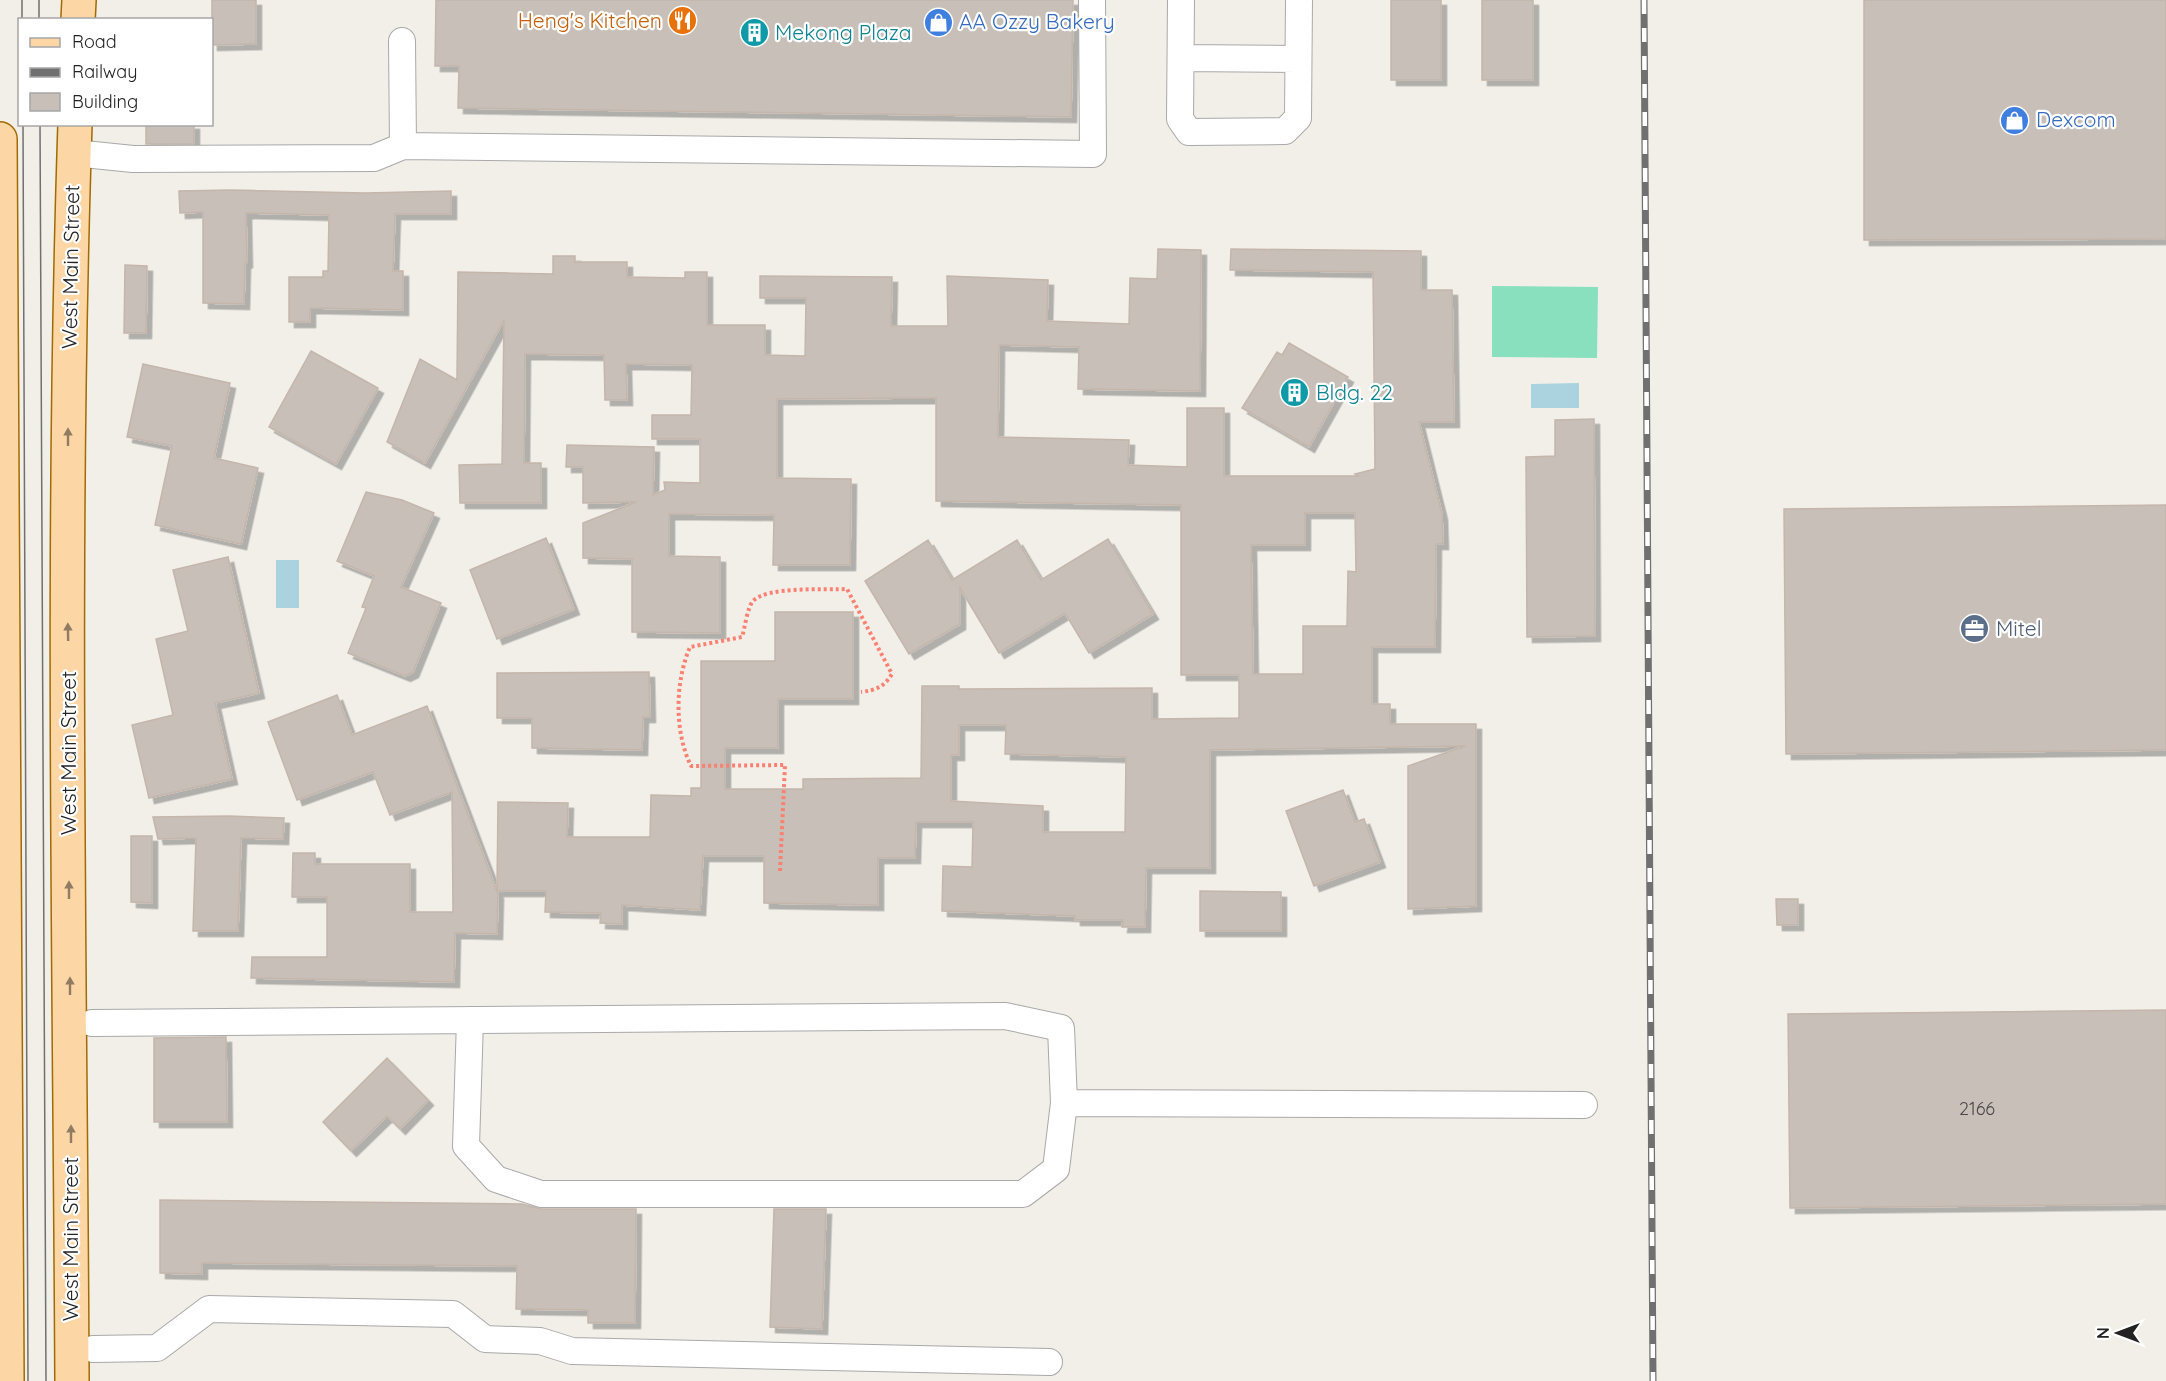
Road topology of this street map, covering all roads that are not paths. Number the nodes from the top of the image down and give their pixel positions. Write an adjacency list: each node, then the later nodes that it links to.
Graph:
1 (79, 0): 5 (main road)
2 (1092, 0): 11 (lane)
3 (1180, 0): 7 (lane)
4 (1299, 0): 8 (lane)
5 (78, 18)
6 (402, 41): 11 (lane)
7 (1180, 58): 8 (lane); 8 (lane)
8 (1298, 59)
9 (0, 139): 12 (main road)
10 (74, 139): 11 (lane); 28 (main road, West Main Street, one-way to 10)
11 (403, 146)
12 (1, 310): 13 (main road)
13 (1, 460): 14 (main road)
14 (2, 568): 15 (main road)
15 (2, 770): 18 (main road)
16 (470, 1020): 17 (lane); 19 (lane); 19 (lane)
17 (92, 1023)
18 (3, 1039): 21 (main road)
19 (1064, 1103): 20 (lane)
20 (1584, 1105)
21 (3, 1130): 22 (main road)
22 (3, 1180): 23 (main road)
23 (4, 1249): 24 (main road)
24 (4, 1345): 27 (main road)
25 (93, 1349): 26 (lane)
26 (1049, 1362)
27 (8, 1381)
28 (72, 1381)

